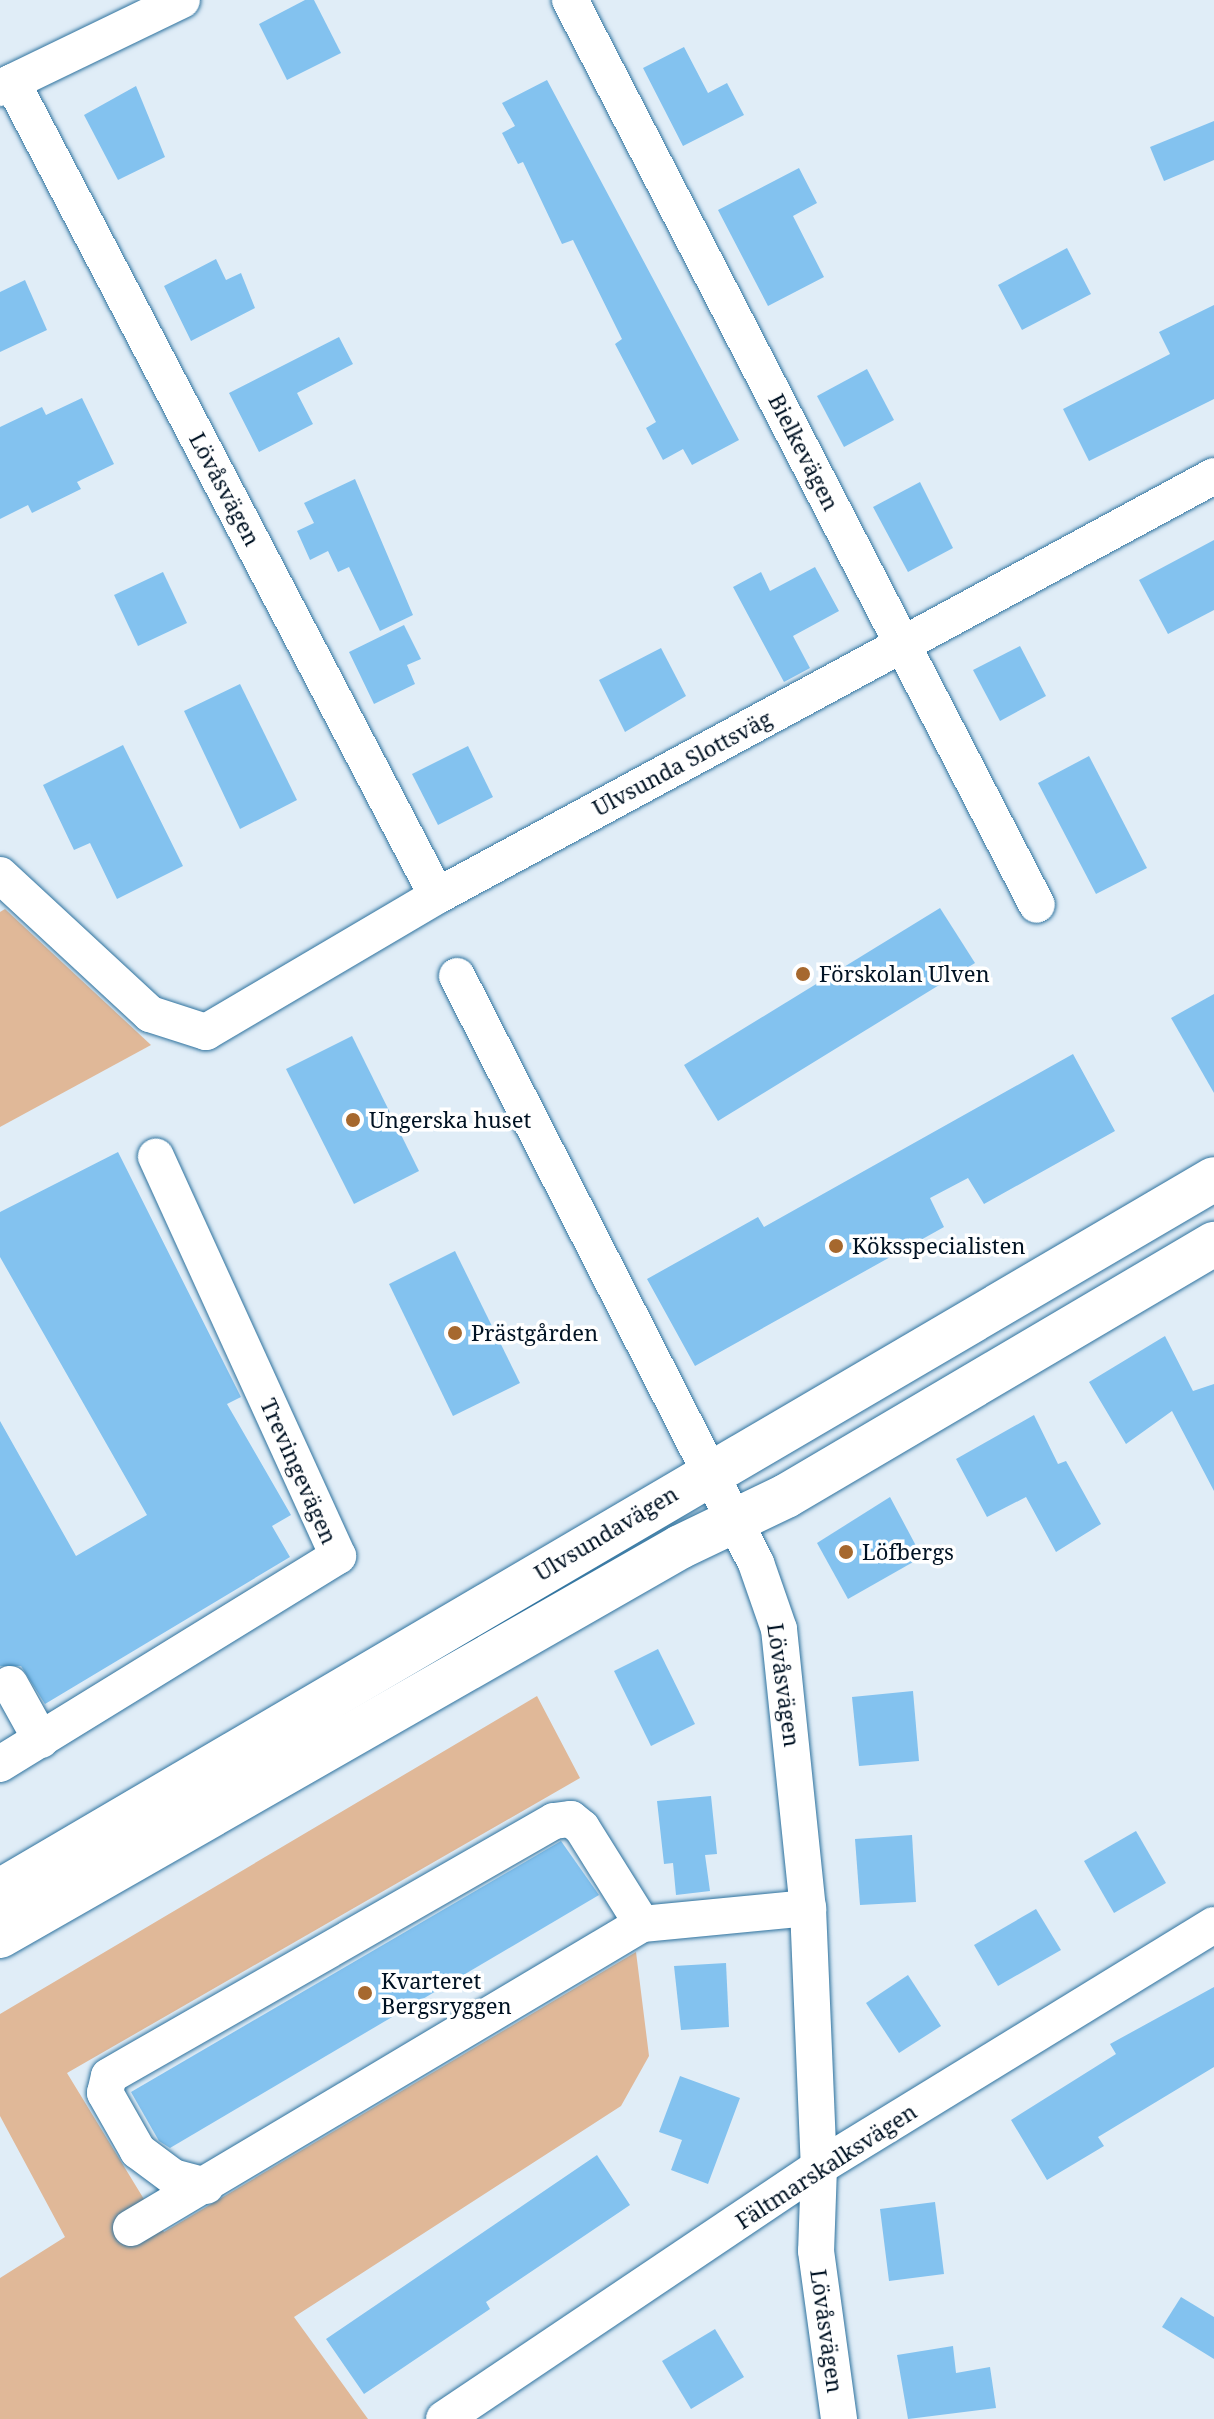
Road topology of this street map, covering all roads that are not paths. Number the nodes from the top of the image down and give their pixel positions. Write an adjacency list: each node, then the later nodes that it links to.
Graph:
1 (182, 0): 3 (street)
2 (570, 0): 5 (street, Bielkevägen)
3 (6, 85): 7 (street, Lövåsvägen)
4 (1214, 476): 5 (street, Ulvsunda Slottsväg)
5 (903, 644): 7 (street, Ulvsunda Slottsväg); 8 (street, Bielkevägen)
6 (0, 875): 7 (street, Ulvsunda Slottsväg)
7 (437, 896)
8 (1037, 905)
9 (457, 976): 13 (street, Lövåsvägen)
10 (156, 1157): 16 (street, Trevingevägen)
11 (1214, 1179): 13 (main road, Ulvsundavägen)
12 (1214, 1244): 14 (main road, Ulvsundavägen)
13 (707, 1474): 14 (street, Lövåsvägen); 18 (main road, Ulvsundavägen)
14 (732, 1523): 19 (street, Lövåsvägen); 22 (main road, Ulvsundavägen)
15 (10, 1684): 16 (street)
16 (41, 1740): 17 (street, Trevingevägen)
17 (0, 1764)
18 (0, 1891)
19 (808, 1908): 20 (street); 23 (street, Lövåsvägen)
20 (642, 1924): 24 (street); 24 (street)
21 (1214, 1925): 23 (street, Fältmarskalksvägen)
22 (0, 1936)
23 (819, 2167): 26 (street, Fältmarskalksvägen); 27 (street, Lövåsvägen)
24 (206, 2186): 25 (street)
25 (131, 2228)
26 (444, 2419)
27 (839, 2419)

